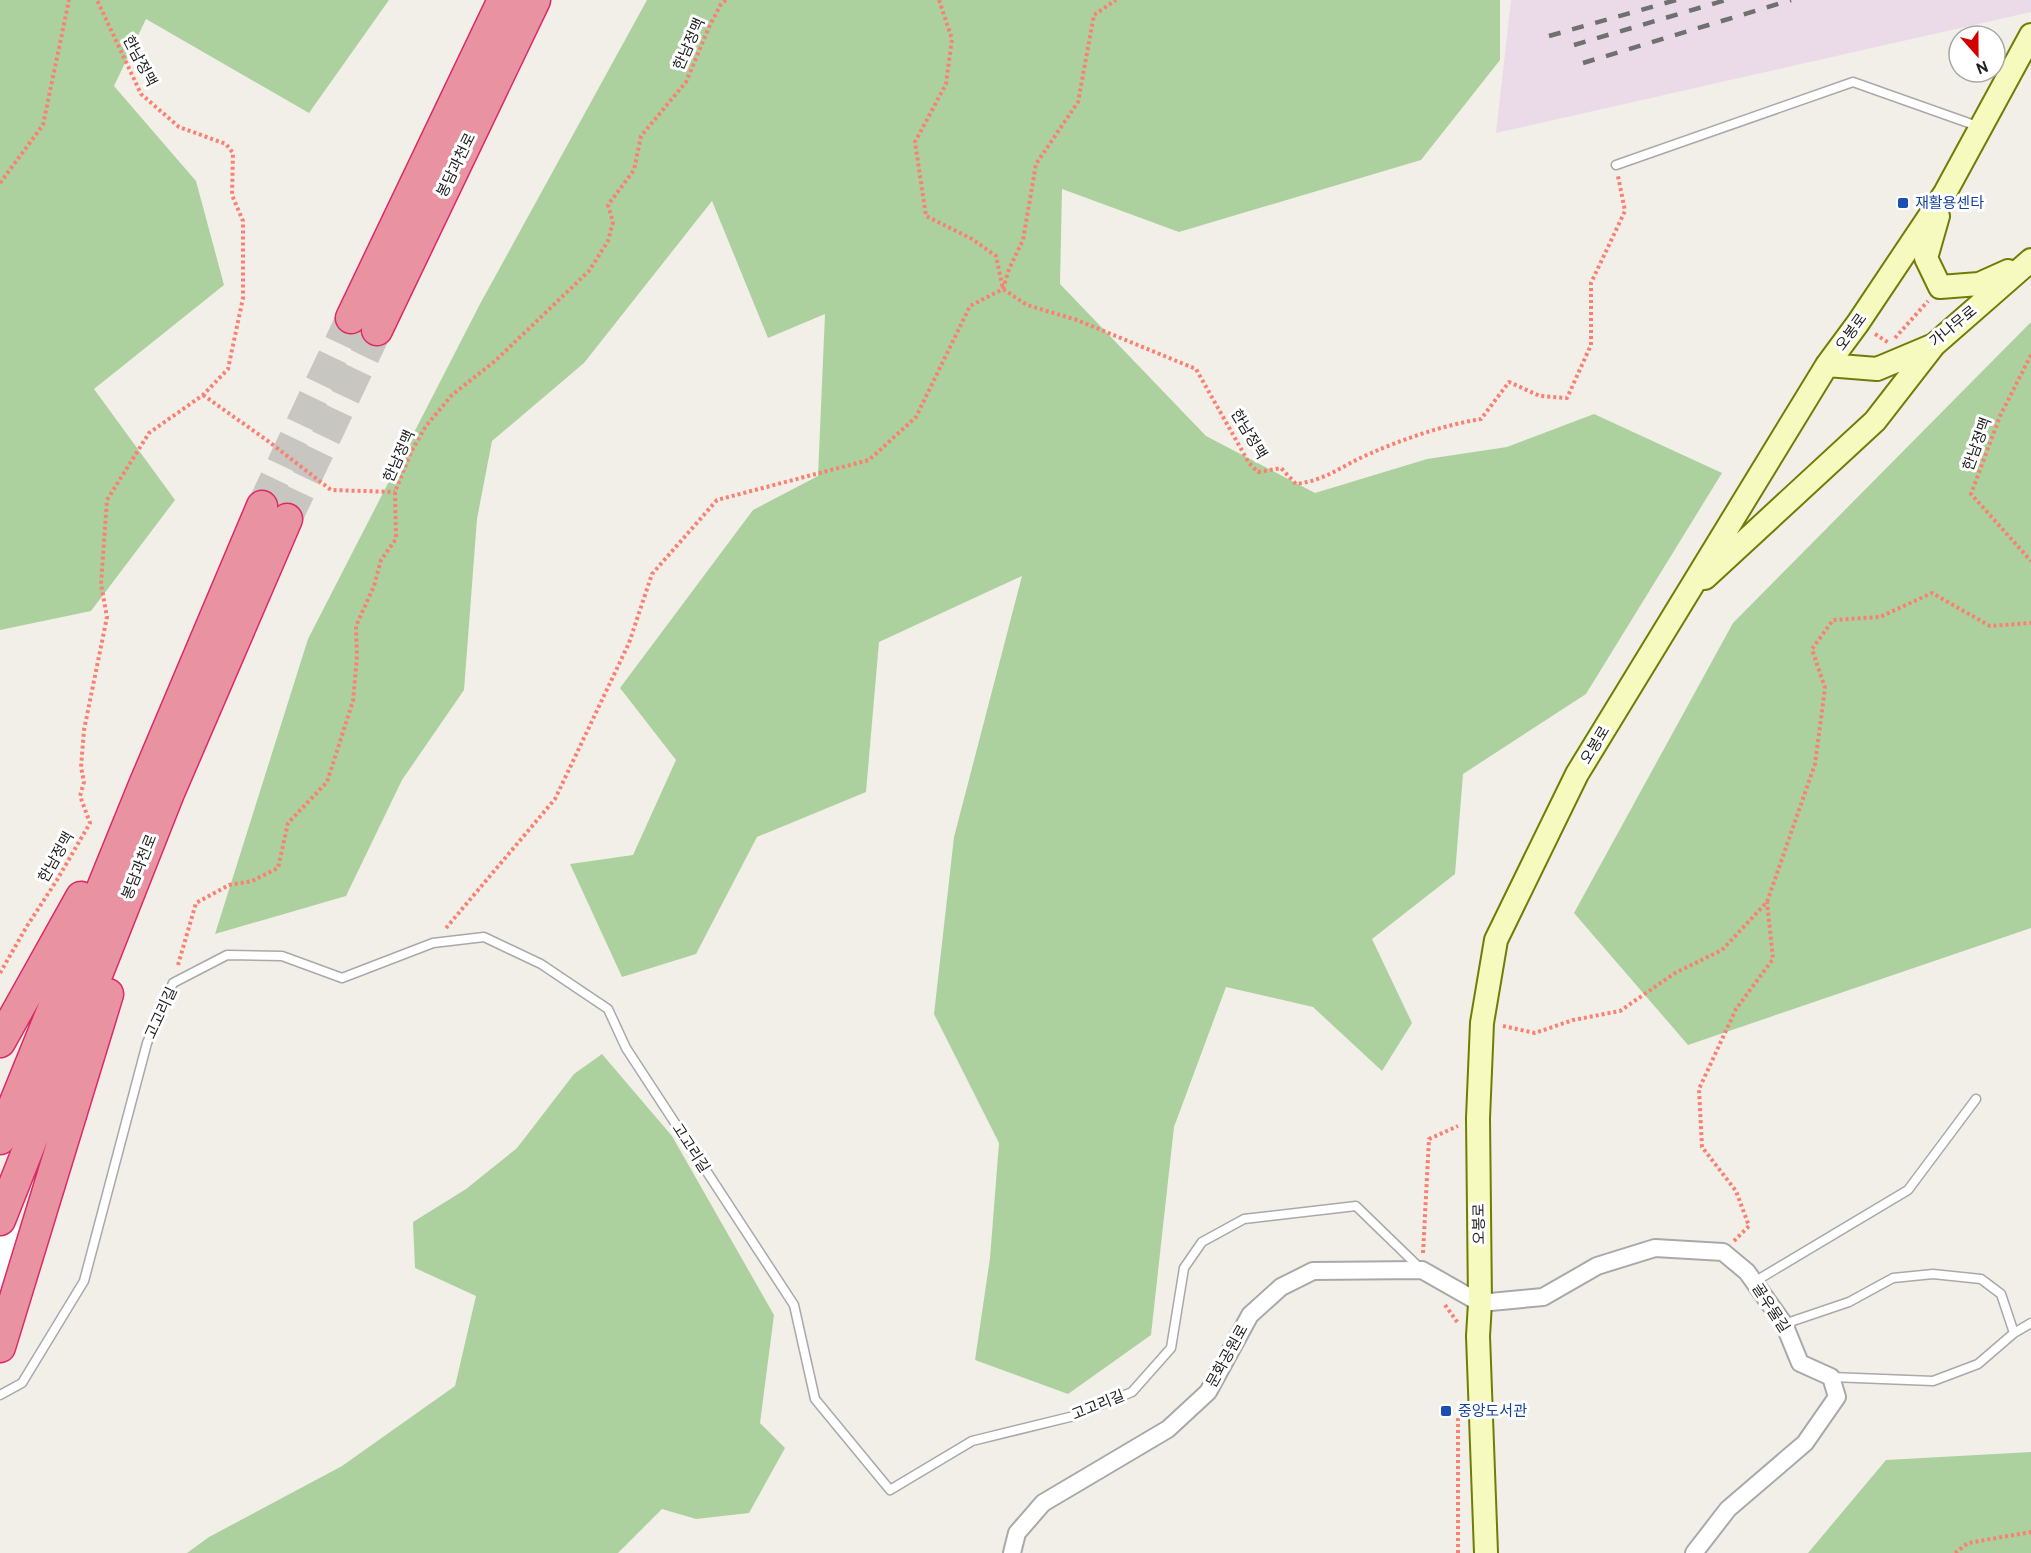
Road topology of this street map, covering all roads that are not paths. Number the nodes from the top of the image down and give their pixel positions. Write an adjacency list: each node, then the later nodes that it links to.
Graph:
1 (503, 0): 2 (highway, 봉담과천로)
2 (535, 0)
3 (2031, 35): 4 (street, 오봉로)
4 (1981, 127): 5 (lane); 6 (street, 오봉로)
5 (1616, 165)
6 (1945, 193): 7 (street); 9 (street, 오봉로)
7 (2030, 261): 8 (street, 가나무로)
8 (1934, 345): 9 (street, 가나무로); 11 (street)
9 (1827, 365): 11 (street, 오봉로)
10 (274, 513): 12 (highway, 봉담과천로)
11 (1684, 598): 19 (street, 오봉로)
12 (156, 789): 13 (highway); 15 (highway, 봉담과천로); 16 (highway, 봉담과천로); 23 (highway)
13 (0, 1042)
14 (1976, 1098): 18 (lane)
15 (0, 1139)
16 (2, 1214)
17 (1422, 1270): 19 (street); 25 (lane, 고고리길); 26 (street, 문화공원로)
18 (1754, 1282): 19 (street, 골우물길); 21 (street, 골우물길)
19 (1480, 1303): 27 (street, 오봉로)
20 (2031, 1323): 22 (lane)
21 (1784, 1324): 22 (lane); 24 (street, 골우물길)
22 (2014, 1333): 24 (lane)
23 (0, 1347)
24 (1831, 1377): 28 (street)
25 (0, 1395)
26 (1012, 1553)
27 (1486, 1553)
28 (1694, 1553)

